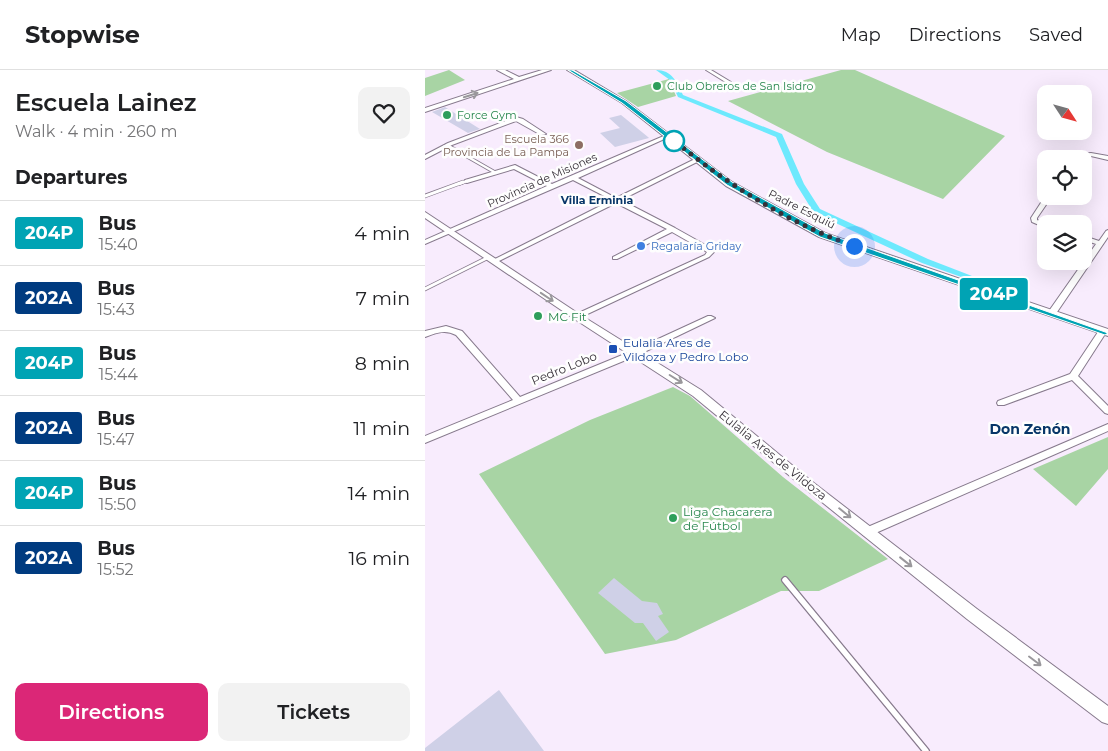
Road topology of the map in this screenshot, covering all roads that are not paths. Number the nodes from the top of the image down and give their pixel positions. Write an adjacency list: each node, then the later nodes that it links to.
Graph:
1 (500, 70): 5 (street)
2 (548, 70): 5 (street)
3 (570, 70): 9 (street, Padre Esquiú)
4 (708, 70): 6 (street)
5 (518, 79): 7 (street, one-way to 5)
6 (729, 82)
7 (425, 110)
8 (543, 134): 10 (street)
9 (668, 136): 14 (street, Padre Esquiú); 16 (street, Provincia de Misiones)
10 (447, 145): 11 (street); 15 (lane)
11 (425, 157)
12 (1092, 157): 13 (street)
13 (1108, 158)
14 (697, 160): 20 (street); 34 (street, Padre Esquiú)
15 (496, 172): 17 (street); 18 (street)
16 (574, 178): 18 (street, Provincia de Misiones); 20 (street)
17 (467, 181): 19 (lane)
18 (553, 187): 25 (street, Provincia de Misiones)
19 (425, 196)
20 (615, 200): 24 (street); 32 (street)
21 (1043, 205): 23 (street)
22 (425, 214): 25 (street, Eulalia Ares de Vildoza)
23 (1037, 222)
24 (673, 230): 30 (street); 31 (street)
25 (451, 231): 28 (street, Provincia de Misiones); 32 (street, Eulalia Ares de Vildoza)
26 (1108, 232): 29 (street)
27 (1092, 241): 29 (street)
28 (425, 242)
29 (1099, 243): 34 (street)
30 (711, 252): 35 (street)
31 (615, 258)
32 (492, 259): 33 (lane); 35 (street, Eulalia Ares de Vildoza, one-way to 35)
33 (425, 289)
34 (1052, 313): 37 (street, Padre Esquiú)
35 (576, 316): 39 (street, Eulalia Ares de Vildoza)
36 (711, 318): 39 (street, Pedro Lobo)
37 (1105, 332): 40 (street)
38 (425, 334): 41 (street)
39 (635, 353): 41 (street, Pedro Lobo); 46 (street, Eulalia Ares de Vildoza, one-way to 46)
40 (1073, 376): 42 (street); 43 (street)
41 (518, 400): 45 (street, Pedro Lobo)
42 (1001, 403)
43 (1108, 411)
44 (1108, 427): 46 (street)
45 (425, 440)
46 (867, 532): 48 (street, Eulalia Ares de Vildoza, one-way to 48)
47 (785, 580): 49 (lane)
48 (1108, 716)
49 (926, 751)

